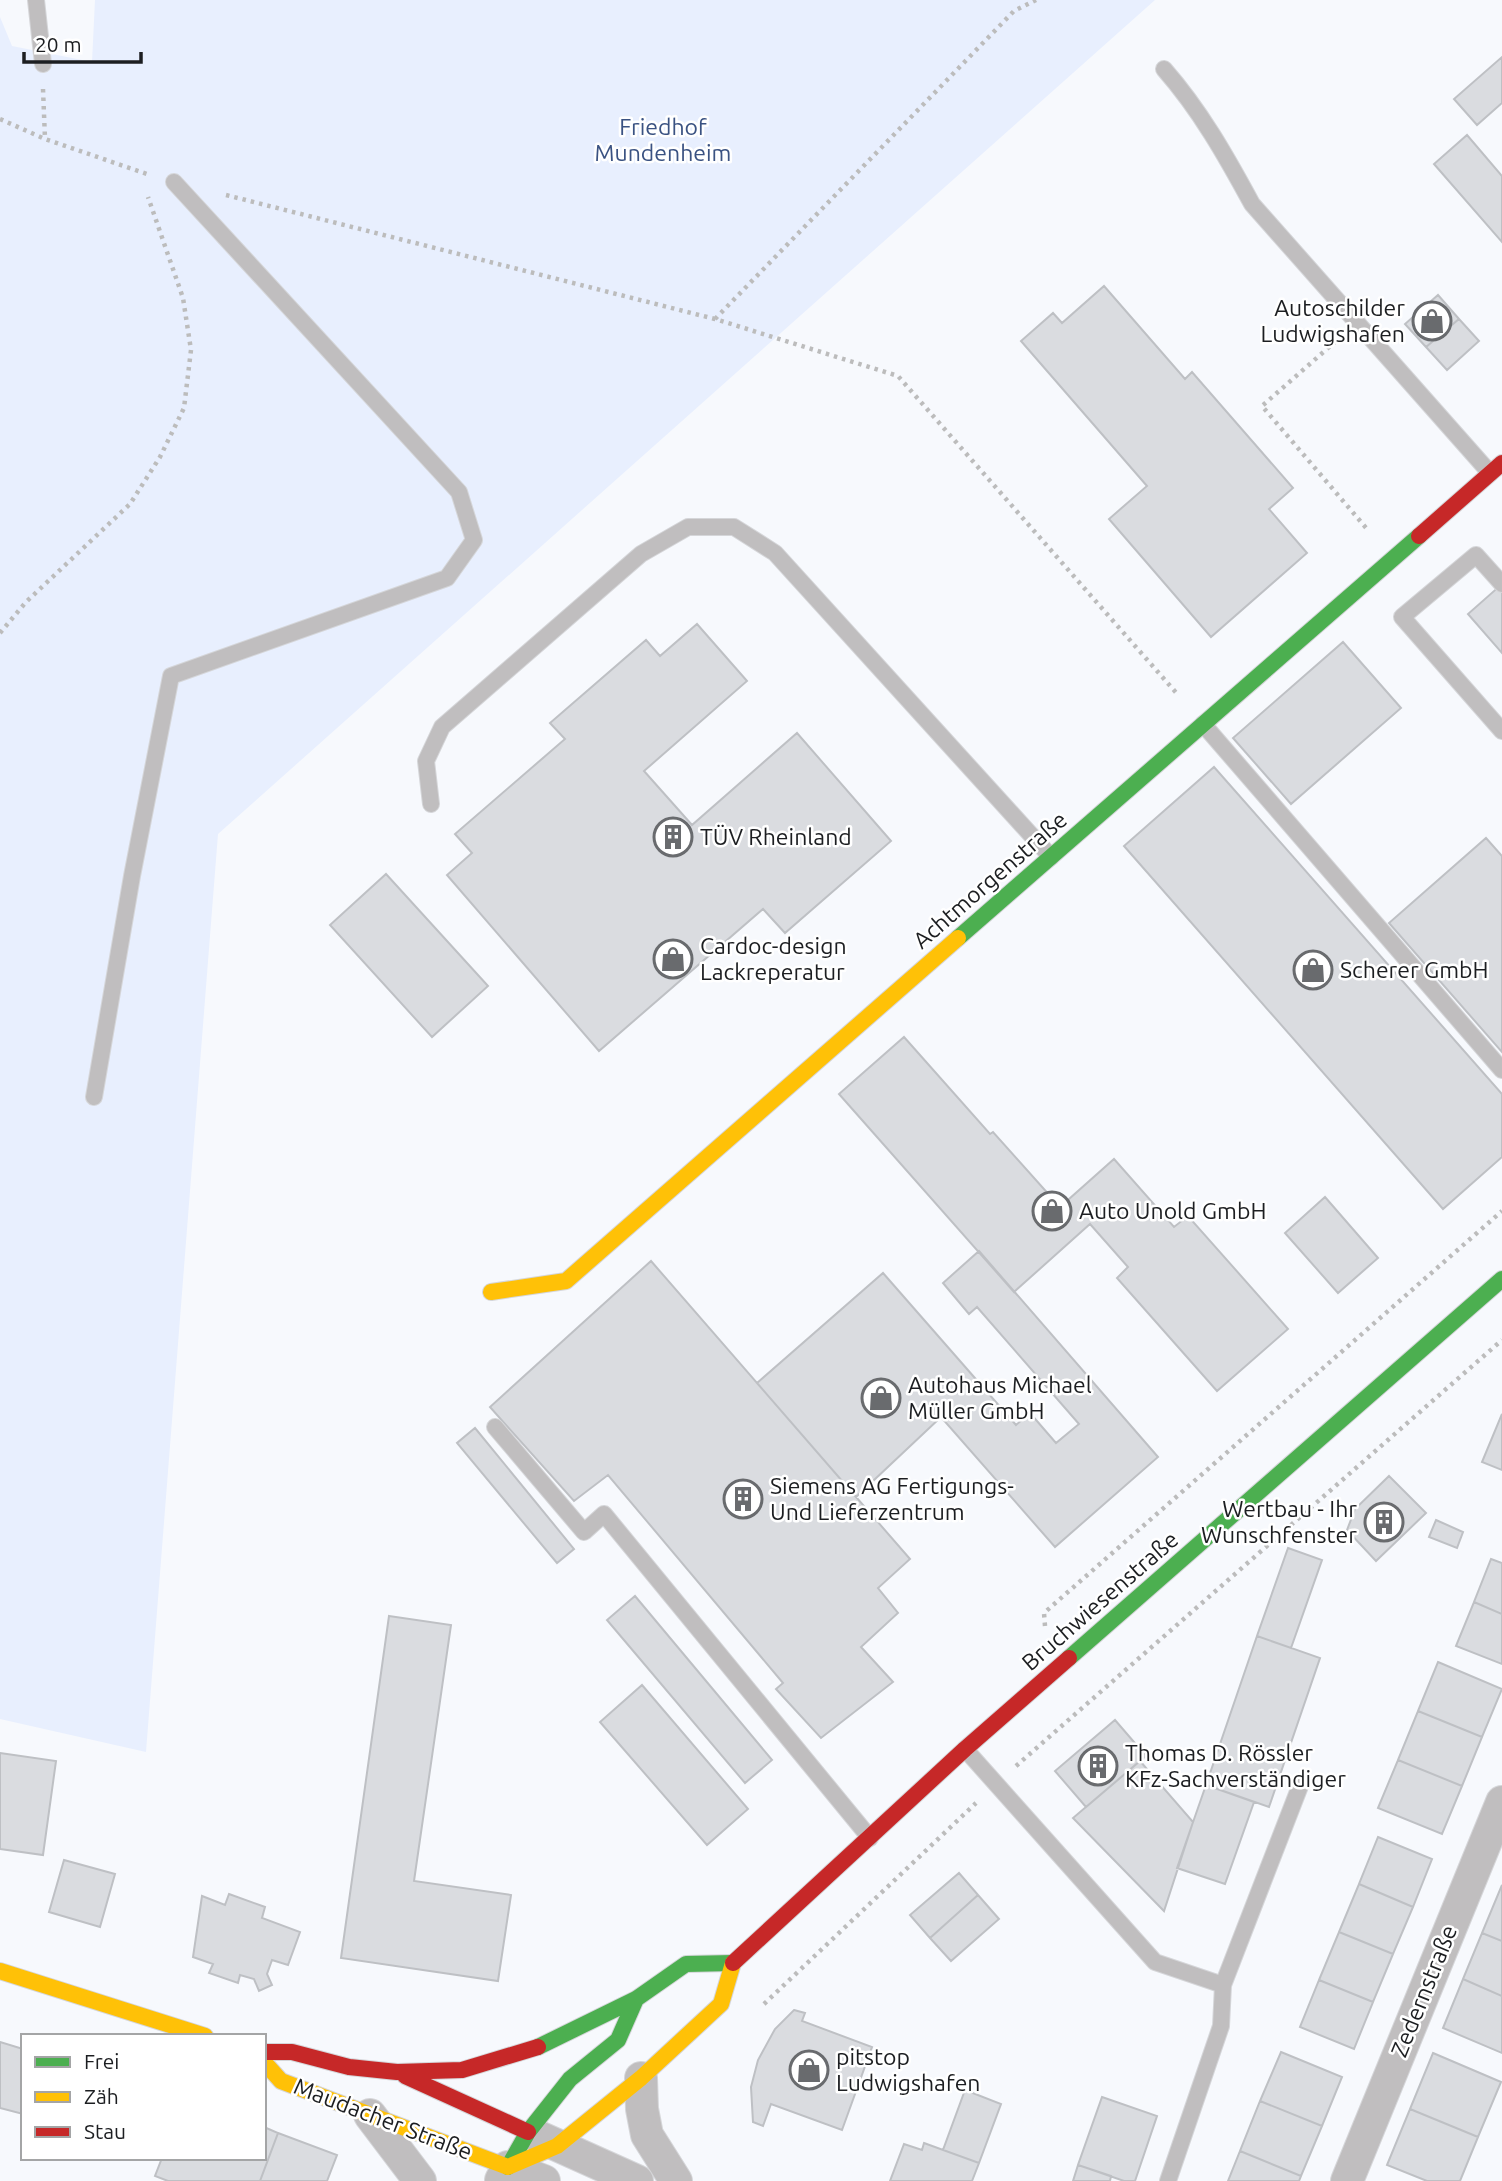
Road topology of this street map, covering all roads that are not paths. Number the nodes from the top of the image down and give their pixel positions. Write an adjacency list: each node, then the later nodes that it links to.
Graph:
1 (36, 0): 2 (lane)
2 (43, 64)
3 (1164, 69): 5 (lane)
4 (174, 182): 12 (lane)
5 (1496, 468): 7 (main road, Achtmorgenstraße)
6 (1502, 584): 8 (lane)
7 (1203, 724): 10 (main road, Achtmorgenstraße); 11 (lane)
8 (1502, 731)
9 (431, 804): 10 (lane)
10 (1051, 857): 14 (main road, Achtmorgenstraße)
11 (1502, 1070)
12 (94, 1097)
13 (1499, 1288): 16 (main road, Bruchwiesenstraße)
14 (491, 1292)
15 (495, 1427): 19 (lane)
16 (965, 1749): 19 (main road, Bruchwiesenstraße); 22 (lane)
17 (1302, 1782): 22 (lane)
18 (1502, 1802): 38 (street, Zedernstraße)
19 (870, 1838): 20 (main road, Bruchwiesenstraße)
20 (733, 1963): 23 (main road, Maudacher Straße); 28 (main road)
21 (0, 1971): 24 (main road)
22 (1223, 1985): 37 (lane)
23 (636, 1999): 27 (main road, Maudacher Straße); 30 (main road)
24 (199, 2034)
25 (266, 2052): 27 (main road, Maudacher Straße)
26 (266, 2064): 29 (main road, Maudacher Straße)
27 (397, 2072): 30 (main road, Maudacher Straße)
28 (641, 2078): 31 (main road); 36 (street)
29 (370, 2115): 32 (main road, Maudacher Straße); 34 (street)
30 (528, 2132): 31 (street, Maudacher Straße); 32 (main road)
31 (557, 2146): 32 (main road); 33 (street); 35 (street, Maudacher Straße)
32 (504, 2174): 33 (street, Maudacher Straße)
33 (539, 2180)
34 (420, 2181)
35 (637, 2181)
36 (676, 2181)
37 (1168, 2181)
38 (1347, 2181)

